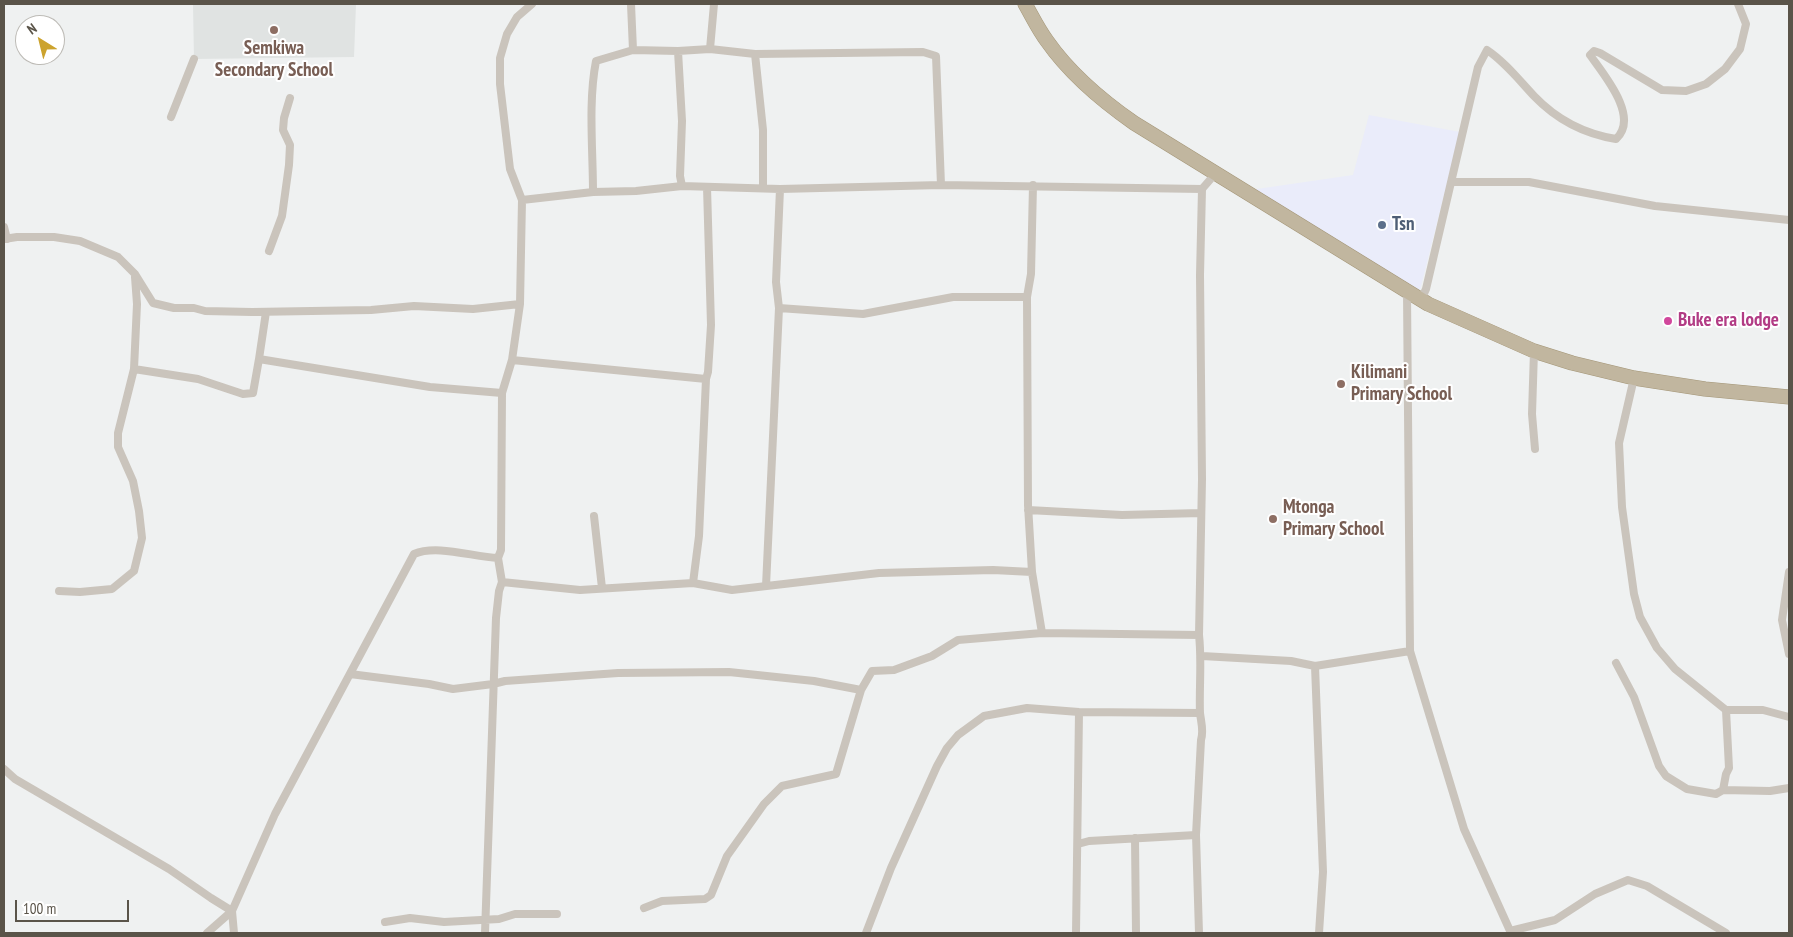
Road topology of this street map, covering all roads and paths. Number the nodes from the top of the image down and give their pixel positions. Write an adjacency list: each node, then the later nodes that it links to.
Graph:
1 (532, 4): 23 (street)
2 (631, 4): 7 (street)
3 (714, 4): 6 (street)
4 (1025, 4): 13 (highway)
5 (1738, 4): 14 (street)
6 (710, 48): 8 (street); 9 (street)
7 (633, 50): 8 (street); 22 (street)
8 (678, 51): 17 (street)
9 (755, 54): 15 (street); 19 (street)
10 (194, 59): 12 (street)
11 (290, 98): 27 (street)
12 (171, 117)
13 (1215, 174): 21 (street); 29 (highway)
14 (1452, 182): 24 (street); 31 (street)
15 (941, 185): 16 (street); 20 (street)
16 (1033, 185): 21 (street); 30 (street)
17 (682, 186): 18 (street); 22 (street)
18 (707, 188): 19 (street); 40 (street)
19 (763, 188): 20 (street)
20 (780, 189): 33 (street)
21 (1202, 189): 45 (street)
22 (593, 192): 23 (street)
23 (522, 200): 32 (street)
24 (1789, 220)
25 (4, 227): 26 (street)
26 (6, 239): 28 (street)
27 (270, 251)
28 (135, 274): 34 (street); 38 (street)
29 (1407, 292): 31 (highway); 57 (street)
30 (1027, 297): 33 (street); 44 (street)
31 (1421, 300): 35 (highway)
32 (520, 304): 34 (street); 37 (street)
33 (778, 308): 52 (street)
34 (266, 312): 36 (street)
35 (1534, 351): 39 (highway); 43 (street)
36 (259, 359): 38 (street); 41 (street)
37 (512, 360): 40 (street); 41 (street)
38 (134, 369): 54 (street)
39 (1634, 378): 42 (highway); 65 (street)
40 (706, 379): 51 (street)
41 (502, 393): 47 (street)
42 (1789, 397)
43 (1535, 450)
44 (1028, 510): 45 (street); 48 (street)
45 (1201, 513): 56 (street)
46 (594, 516): 53 (street)
47 (498, 558): 50 (street); 62 (street)
48 (1032, 572): 52 (street); 55 (street)
49 (1789, 572): 58 (street)
50 (502, 582): 53 (street); 63 (street)
51 (692, 583): 52 (street); 53 (street)
52 (766, 586)
53 (602, 588)
54 (59, 591)
55 (1042, 633): 56 (street); 64 (street)
56 (1200, 635): 59 (street)
57 (1410, 650): 61 (street); 80 (street)
58 (1789, 654)
59 (1202, 656): 61 (street); 67 (street)
60 (1616, 663): 71 (street)
61 (1315, 666): 89 (street)
62 (350, 674): 63 (street); 76 (street)
63 (493, 684): 64 (street); 78 (street)
64 (861, 690): 75 (street)
65 (1726, 710): 68 (street); 71 (street)
66 (1079, 712): 67 (street); 74 (street); 85 (street)
67 (1200, 713): 72 (street)
68 (1789, 717)
69 (4, 769): 76 (street)
70 (1789, 788): 71 (street)
71 (1723, 790)
72 (1196, 835): 73 (street); 88 (street)
73 (1135, 838): 74 (street); 87 (street)
74 (1078, 844): 86 (street)
75 (644, 908)
76 (232, 910): 82 (street); 83 (street)
77 (557, 914): 78 (street)
78 (485, 920): 79 (street); 84 (street)
79 (385, 922)
80 (1510, 932): 81 (street)
81 (1722, 932)
82 (207, 933)
83 (234, 933)
84 (485, 933)
85 (866, 933)
86 (1076, 933)
87 (1136, 933)
88 (1199, 933)
89 (1320, 933)

